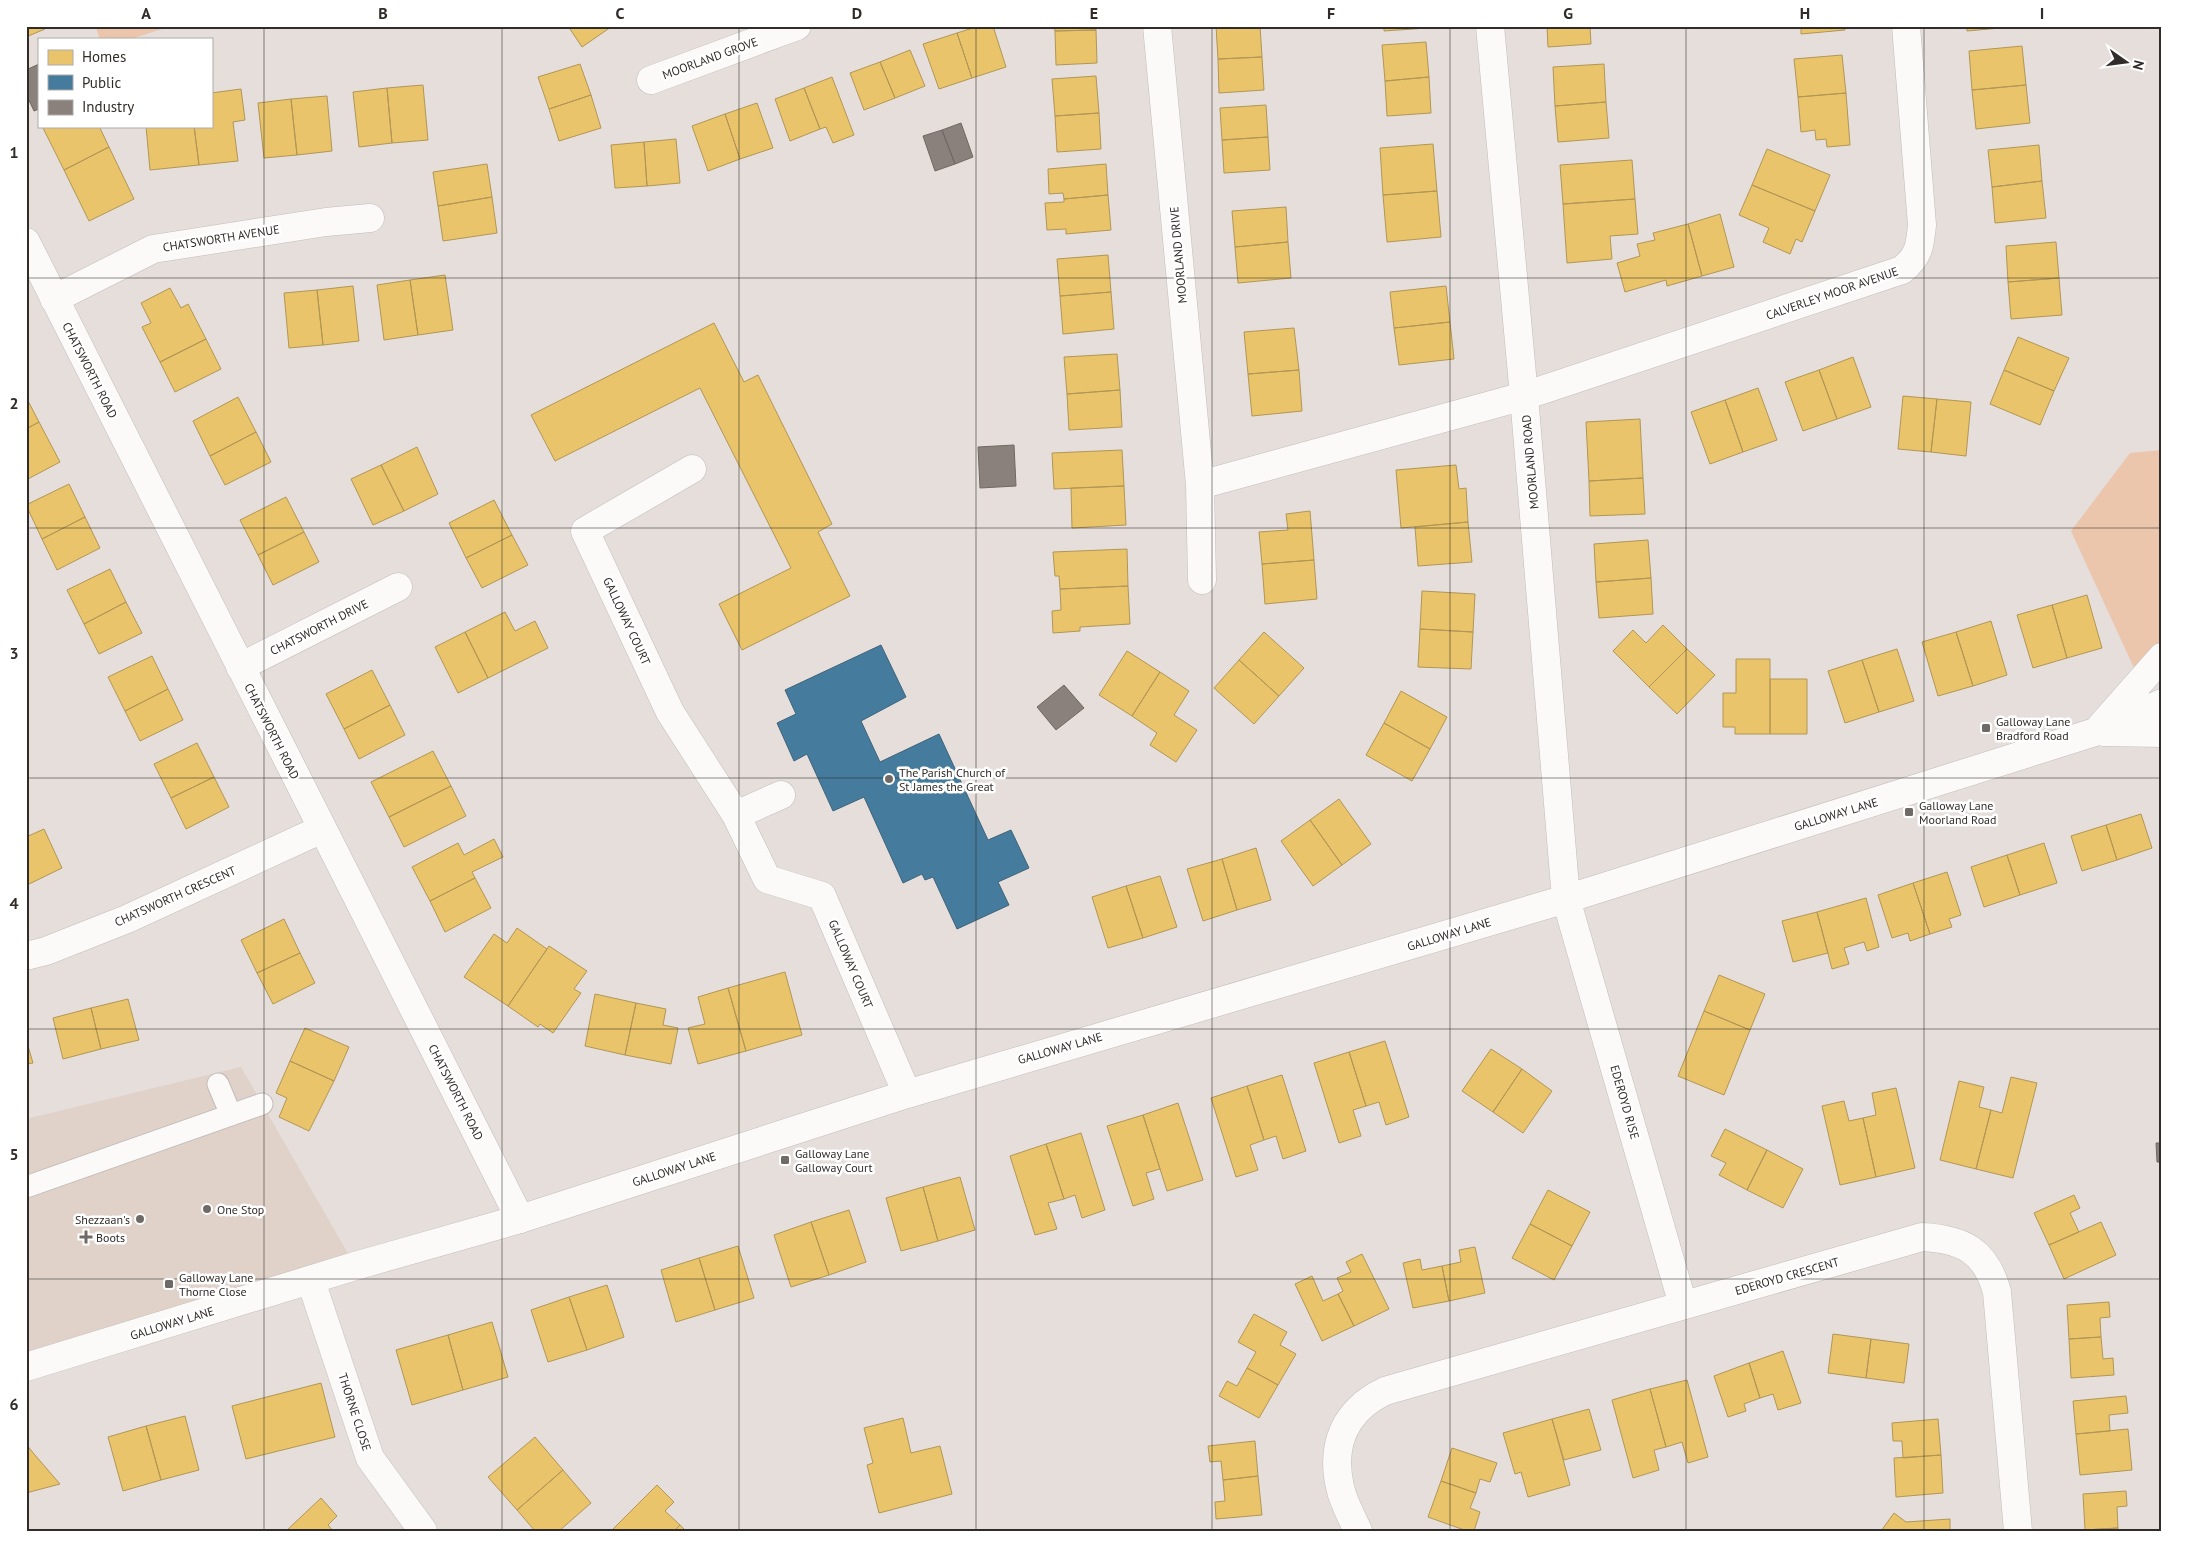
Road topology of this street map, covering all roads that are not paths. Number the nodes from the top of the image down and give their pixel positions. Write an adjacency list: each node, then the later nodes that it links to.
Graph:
1 (797, 26): 5 (street, MOORLAND GROVE)
2 (1157, 26): 11 (street, MOORLAND DRIVE)
3 (1490, 26): 9 (street, MOORLAND ROAD)
4 (1906, 26): 9 (street, CALVERLEY MOOR AVENUE)
5 (651, 80)
6 (370, 218): 8 (street, CHATSWORTH AVENUE)
7 (26, 242): 8 (street, CHATSWORTH ROAD)
8 (54, 299): 15 (street, CHATSWORTH ROAD)
9 (1524, 396): 11 (street); 22 (street, MOORLAND ROAD)
10 (692, 469): 20 (street, GALLOWAY COURT)
11 (1200, 485): 12 (street, MOORLAND DRIVE)
12 (1202, 580)
13 (398, 586): 15 (street, CHATSWORTH DRIVE)
14 (2162, 657): 17 (street)
15 (240, 667): 21 (street, CHATSWORTH ROAD)
16 (2162, 703): 17 (street, GALLOWAY LANE)
17 (2095, 732): 18 (street, GALLOWAY LANE); 22 (street, GALLOWAY LANE)
18 (2162, 733)
19 (781, 795): 20 (street)
20 (736, 815): 25 (street, GALLOWAY COURT)
21 (322, 829): 23 (street, CHATSWORTH CRESCENT); 29 (street, CHATSWORTH ROAD)
22 (1566, 899): 25 (street, GALLOWAY LANE); 31 (street, EDEROYD RISE)
23 (26, 956)
24 (218, 1084): 27 (lane)
25 (907, 1094): 29 (street, GALLOWAY LANE)
26 (262, 1104): 27 (lane)
27 (231, 1115): 28 (lane)
28 (26, 1187)
29 (520, 1219): 30 (street, GALLOWAY LANE)
30 (311, 1281): 32 (street, GALLOWAY LANE); 33 (street, THORNE CLOSE)
31 (1684, 1305): 34 (street, EDEROYD CRESCENT); 35 (street, EDEROYD CRESCENT)
32 (26, 1367)
33 (423, 1531)
34 (1358, 1531)
35 (2018, 1531)

